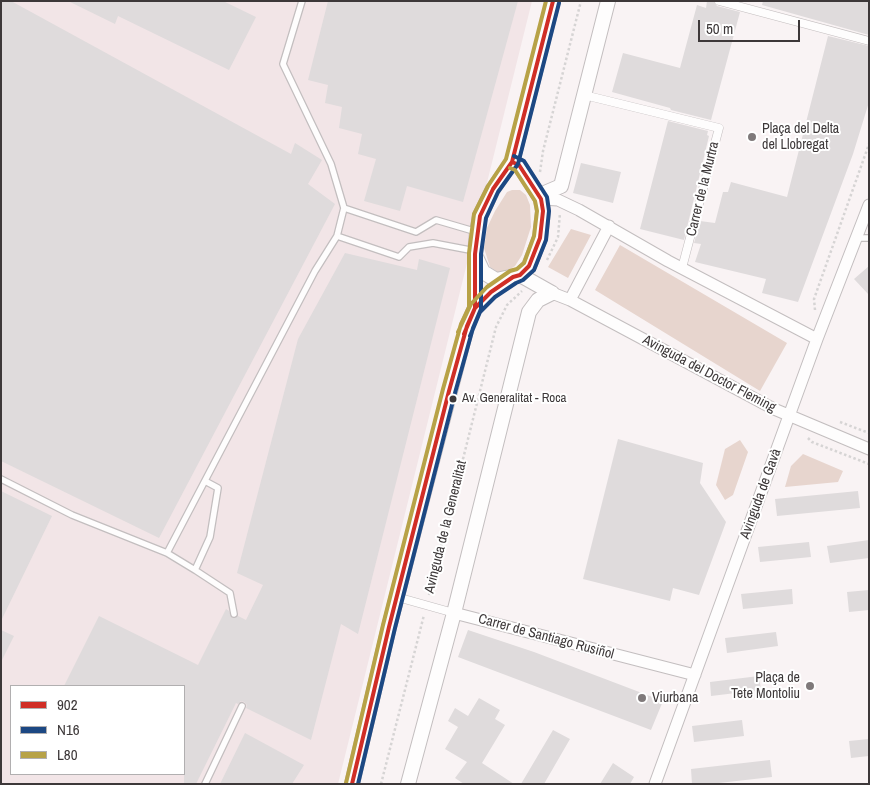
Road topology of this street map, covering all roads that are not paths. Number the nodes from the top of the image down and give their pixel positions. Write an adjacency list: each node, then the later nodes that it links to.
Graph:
1 (302, 1): 12 (lane)
2 (553, 1): 7 (street)
3 (608, 1): 6 (street)
4 (719, 1): 5 (street)
5 (869, 41)
6 (584, 95): 10 (street); 19 (street, Carrer de la Murtra)
7 (512, 162): 8 (street); 9 (street)
8 (531, 183): 9 (street); 10 (street)
9 (493, 189): 14 (street)
10 (540, 197): 13 (street); 20 (street)
11 (869, 205): 16 (street, Avinguda de Gavà)
12 (344, 208): 14 (lane); 15 (lane)
13 (609, 226): 19 (street); 22 (street)
14 (476, 232): 18 (street)
15 (337, 236): 18 (lane); 28 (lane)
16 (856, 238): 17 (lane); 24 (street, Avinguda de Gavà)
17 (869, 238)
18 (475, 253): 20 (street); 23 (street)
19 (682, 268): 24 (street)
20 (517, 276): 21 (street); 23 (street)
21 (552, 293): 22 (street, Avinguda del Doctor Fleming); 32 (street)
22 (570, 300): 25 (street, Avinguda del Doctor Fleming)
23 (474, 308): 31 (street)
24 (817, 338): 25 (street, Avinguda de Gavà)
25 (790, 416): 26 (street, Avinguda del Doctor Fleming); 34 (street, Avinguda de Gavà)
26 (869, 449)
27 (1, 479): 29 (lane)
28 (205, 481): 29 (lane); 30 (lane)
29 (167, 553): 30 (lane)
30 (195, 570): 33 (lane)
31 (397, 598): 32 (street, Carrer de Santiago Rusiñol); 38 (street)
32 (454, 613): 34 (street, Carrer de Santiago Rusiñol); 39 (street)
33 (234, 614)
34 (695, 675): 36 (street, Avinguda de Gavà)
35 (242, 706): 37 (lane)
36 (656, 779): 40 (street)
37 (205, 784)
38 (352, 784)
39 (408, 784)
40 (667, 784)

